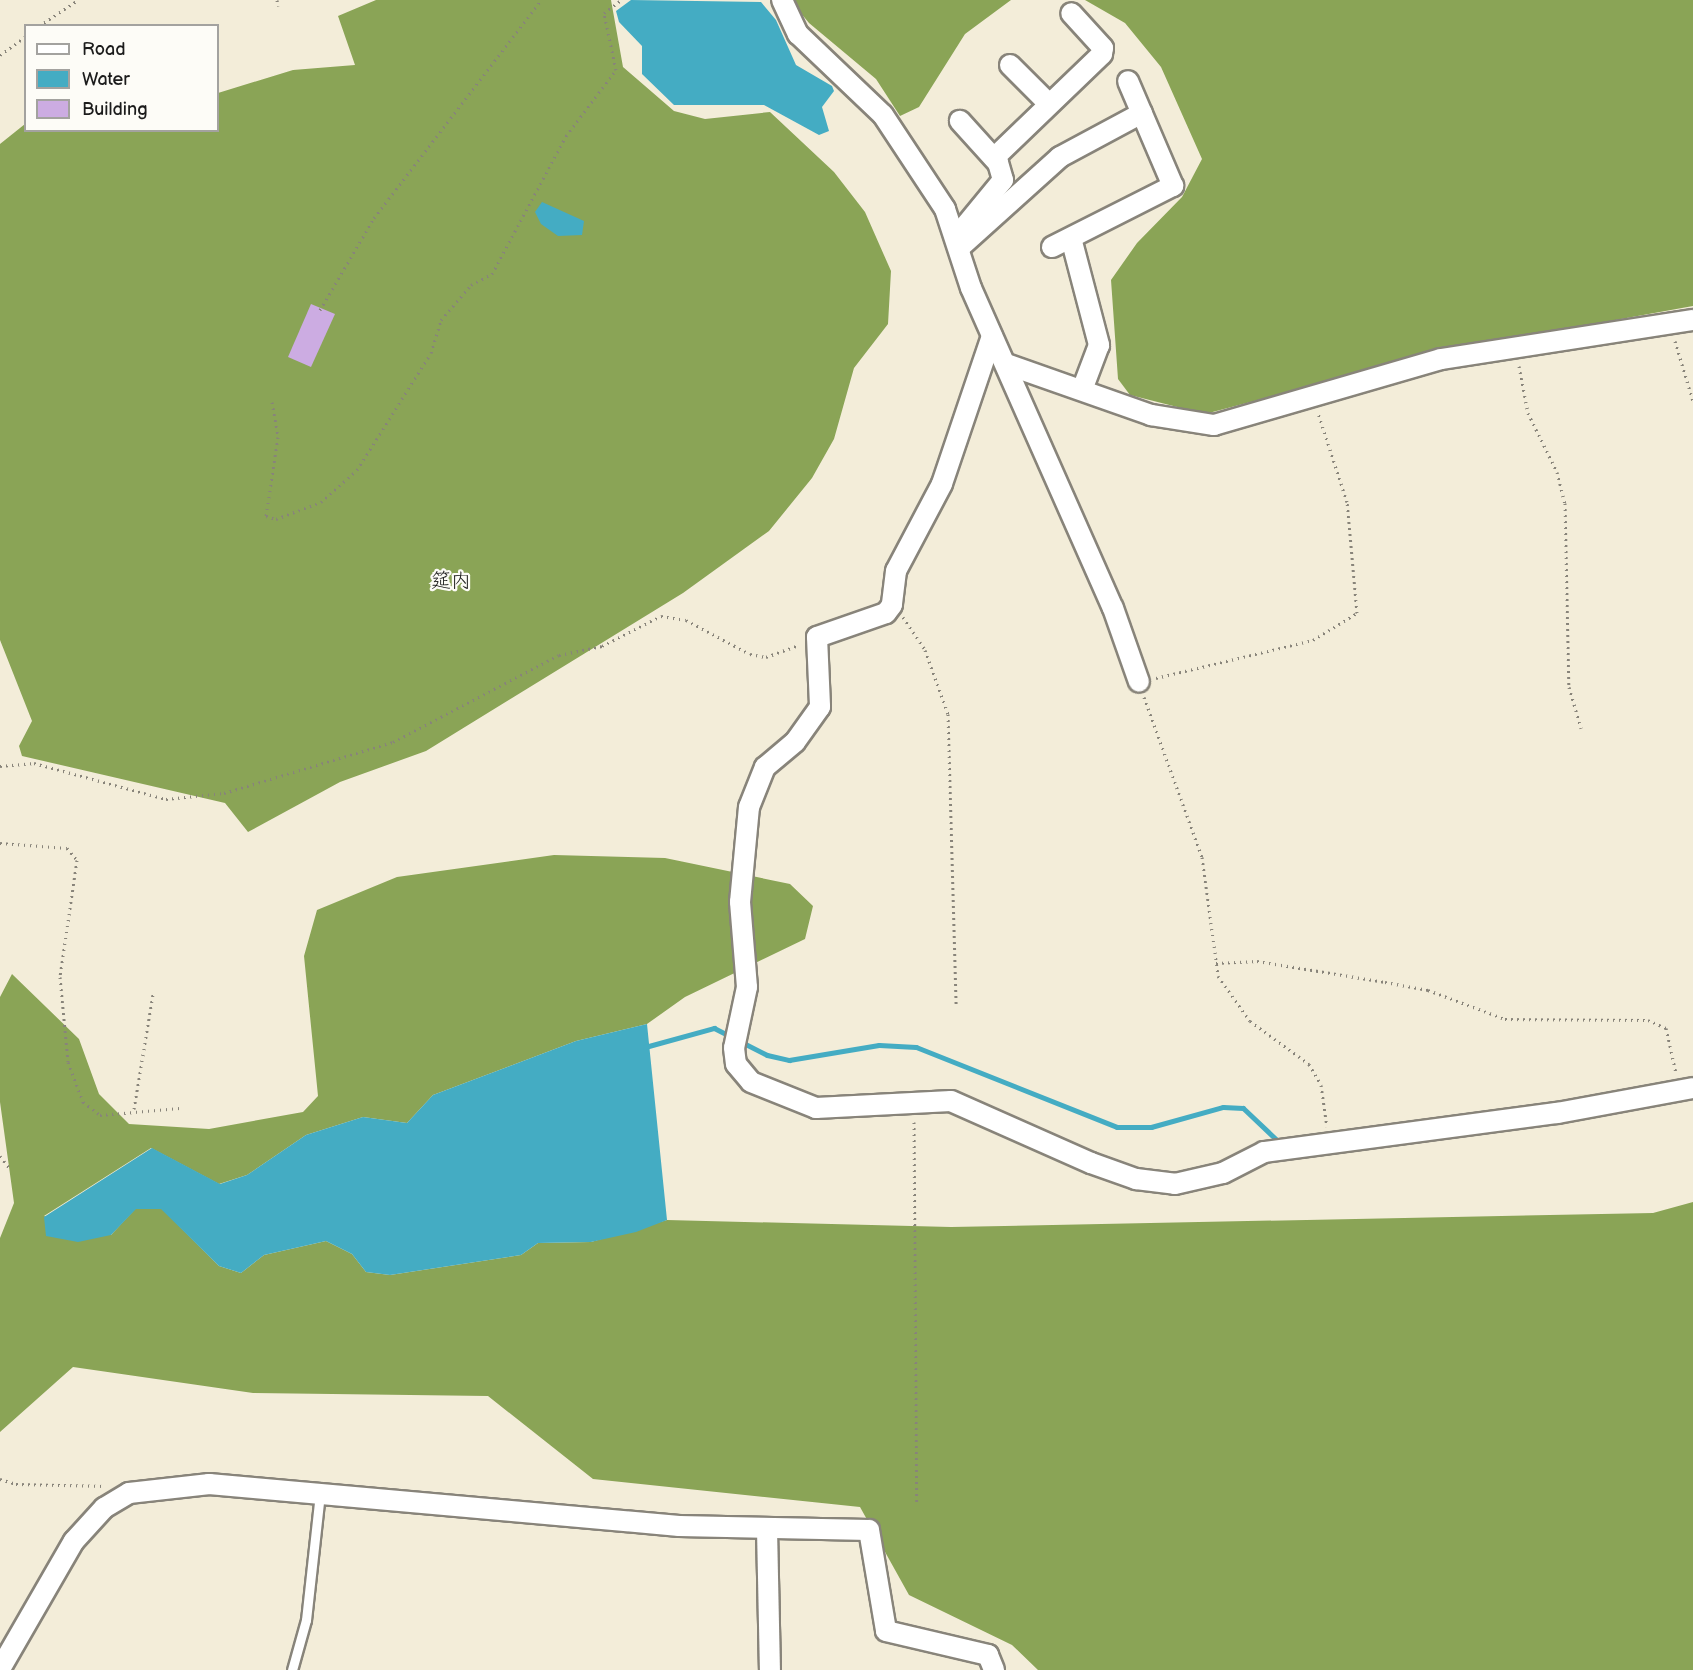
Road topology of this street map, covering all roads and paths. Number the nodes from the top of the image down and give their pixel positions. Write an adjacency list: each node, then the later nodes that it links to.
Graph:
1 (78, 0): 8 (path)
2 (277, 0): 6 (path)
3 (541, 0): 20 (path)
4 (621, 0): 29 (path)
5 (782, 0): 18 (street)
6 (278, 6)
7 (1071, 13): 13 (street)
8 (42, 24)
9 (24, 37): 10 (path)
10 (0, 55)
11 (1010, 65): 13 (street)
12 (1128, 81): 14 (street)
13 (1049, 105): 16 (street)
14 (1142, 113): 17 (street); 18 (street)
15 (960, 121): 16 (street)
16 (994, 158): 18 (street)
17 (1071, 238): 19 (street); 26 (street)
18 (957, 243): 23 (street)
19 (1052, 247)
20 (320, 310)
21 (1693, 320): 22 (street)
22 (1670, 324): 24 (street); 28 (path)
23 (992, 336): 25 (street); 30 (street)
24 (1516, 346): 27 (street); 33 (path)
25 (1009, 365): 26 (street); 32 (street)
26 (1082, 390): 27 (street)
27 (1314, 398): 32 (path)
28 (1693, 401)
29 (272, 402)
30 (892, 605): 31 (street); 38 (path)
31 (817, 637): 34 (path); 40 (street)
32 (1139, 682): 36 (path)
33 (1581, 728)
34 (0, 766)
35 (0, 843): 42 (path)
36 (1216, 963): 39 (path); 43 (path)
37 (153, 994): 42 (path)
38 (956, 1004)
39 (1687, 1089): 43 (street)
40 (914, 1102): 43 (street); 49 (path)
41 (180, 1108): 42 (path)
42 (134, 1109)
43 (1329, 1141)
44 (0, 1156): 45 (path)
45 (10, 1169)
46 (0, 1479): 47 (path)
47 (129, 1493): 48 (street); 51 (street)
48 (320, 1494): 50 (street); 52 (lane)
49 (917, 1505)
50 (768, 1529): 53 (street); 54 (street)
51 (0, 1669)
52 (292, 1670)
53 (770, 1670)
54 (994, 1670)

